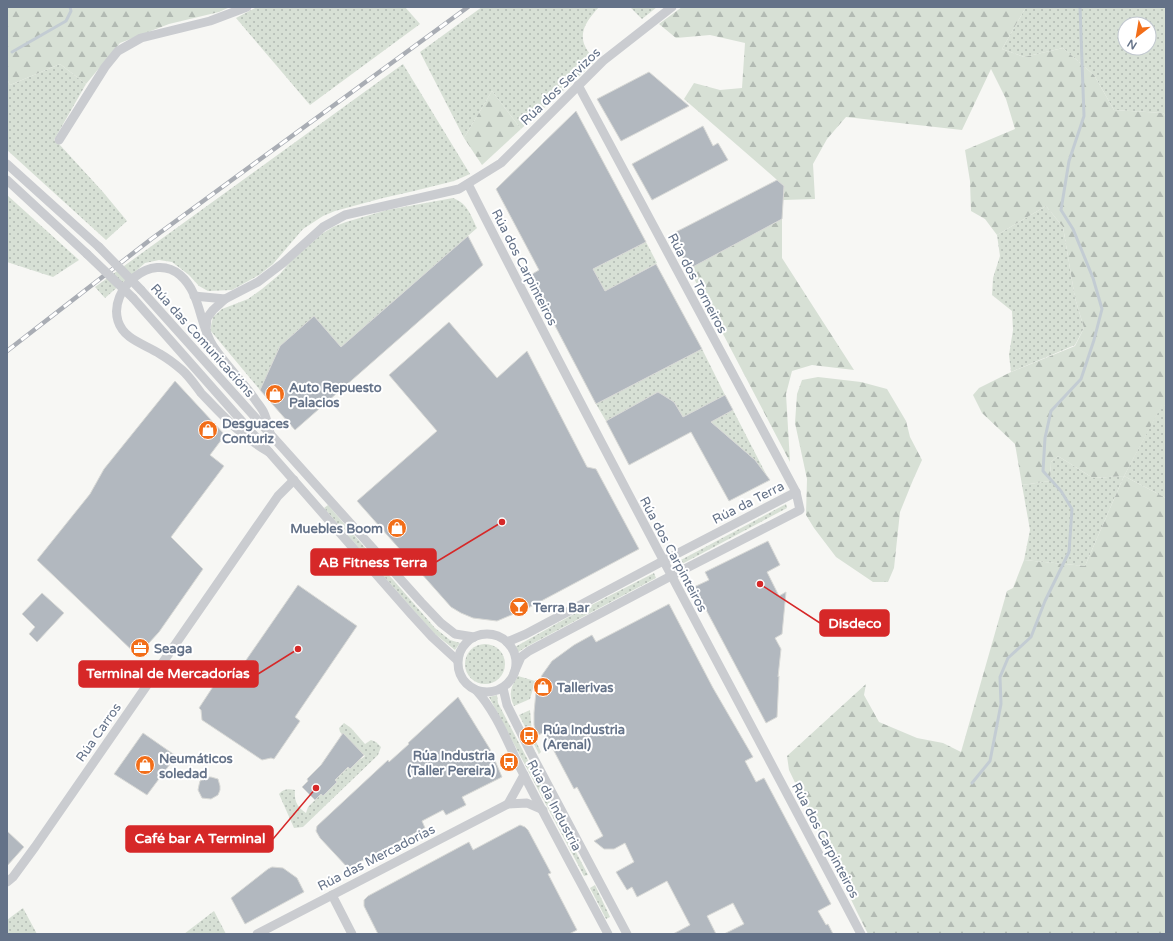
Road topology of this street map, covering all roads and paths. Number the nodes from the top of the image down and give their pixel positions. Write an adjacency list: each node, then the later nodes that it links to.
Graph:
1 (247, 7): 4 (street)
2 (672, 7): 3 (street, Rúa dos Servizos)
3 (578, 86): 7 (street, Rúa dos Servizos); 14 (street, Rúa dos Torneiros)
4 (59, 140)
5 (7, 164): 11 (street, Rúa das Comunicacións, bridge)
6 (7, 180): 12 (street, Rúa das Comunicacións, bridge)
7 (468, 184): 9 (street, Rúa dos Servizos); 15 (street, Rúa dos Carpinteiros)
8 (194, 296): 9 (street); 10 (street); 12 (street)
9 (225, 299): 10 (street)
10 (206, 329): 11 (street)
11 (270, 433): 17 (street, Rúa das Comunicacións)
12 (269, 452): 13 (street, Rúa das Comunicacións)
13 (294, 480): 19 (street, Rúa das Comunicacións); 27 (street, Rúa Carros)
14 (796, 492): 15 (street, Rúa da Terra); 16 (street, Rúa da Terra)
15 (663, 561): 16 (street, Rúa dos Carpinteiros); 18 (street, Rúa da Terra)
16 (671, 576): 20 (street, Rúa da Terra); 35 (street, Rúa dos Carpinteiros)
17 (474, 637): 18 (street, Rúa das Comunicacións); 19 (street)
18 (507, 642): 20 (street)
19 (457, 660): 22 (street)
20 (514, 673): 21 (street)
21 (503, 688): 22 (street); 26 (street, Rúa da Industria)
22 (476, 690): 23 (street, Rúa da Industria)
23 (524, 775): 24 (street); 25 (street, Rúa da Industria)
24 (508, 804): 25 (street, Rúa das Mercadorías); 29 (street, Rúa das Mercadorías)
25 (543, 810): 28 (street, Rúa da Industria)
26 (597, 878): 28 (street); 30 (street, Rúa da Industria)
27 (7, 882)
28 (582, 886): 31 (street, Rúa da Industria)
29 (332, 895): 32 (street, Rúa das Mercadorías); 33 (street)
30 (622, 925): 31 (street); 34 (street, Rúa da Industria)
31 (608, 933)
32 (257, 934)
33 (352, 934)
34 (627, 934)
35 (861, 934)

